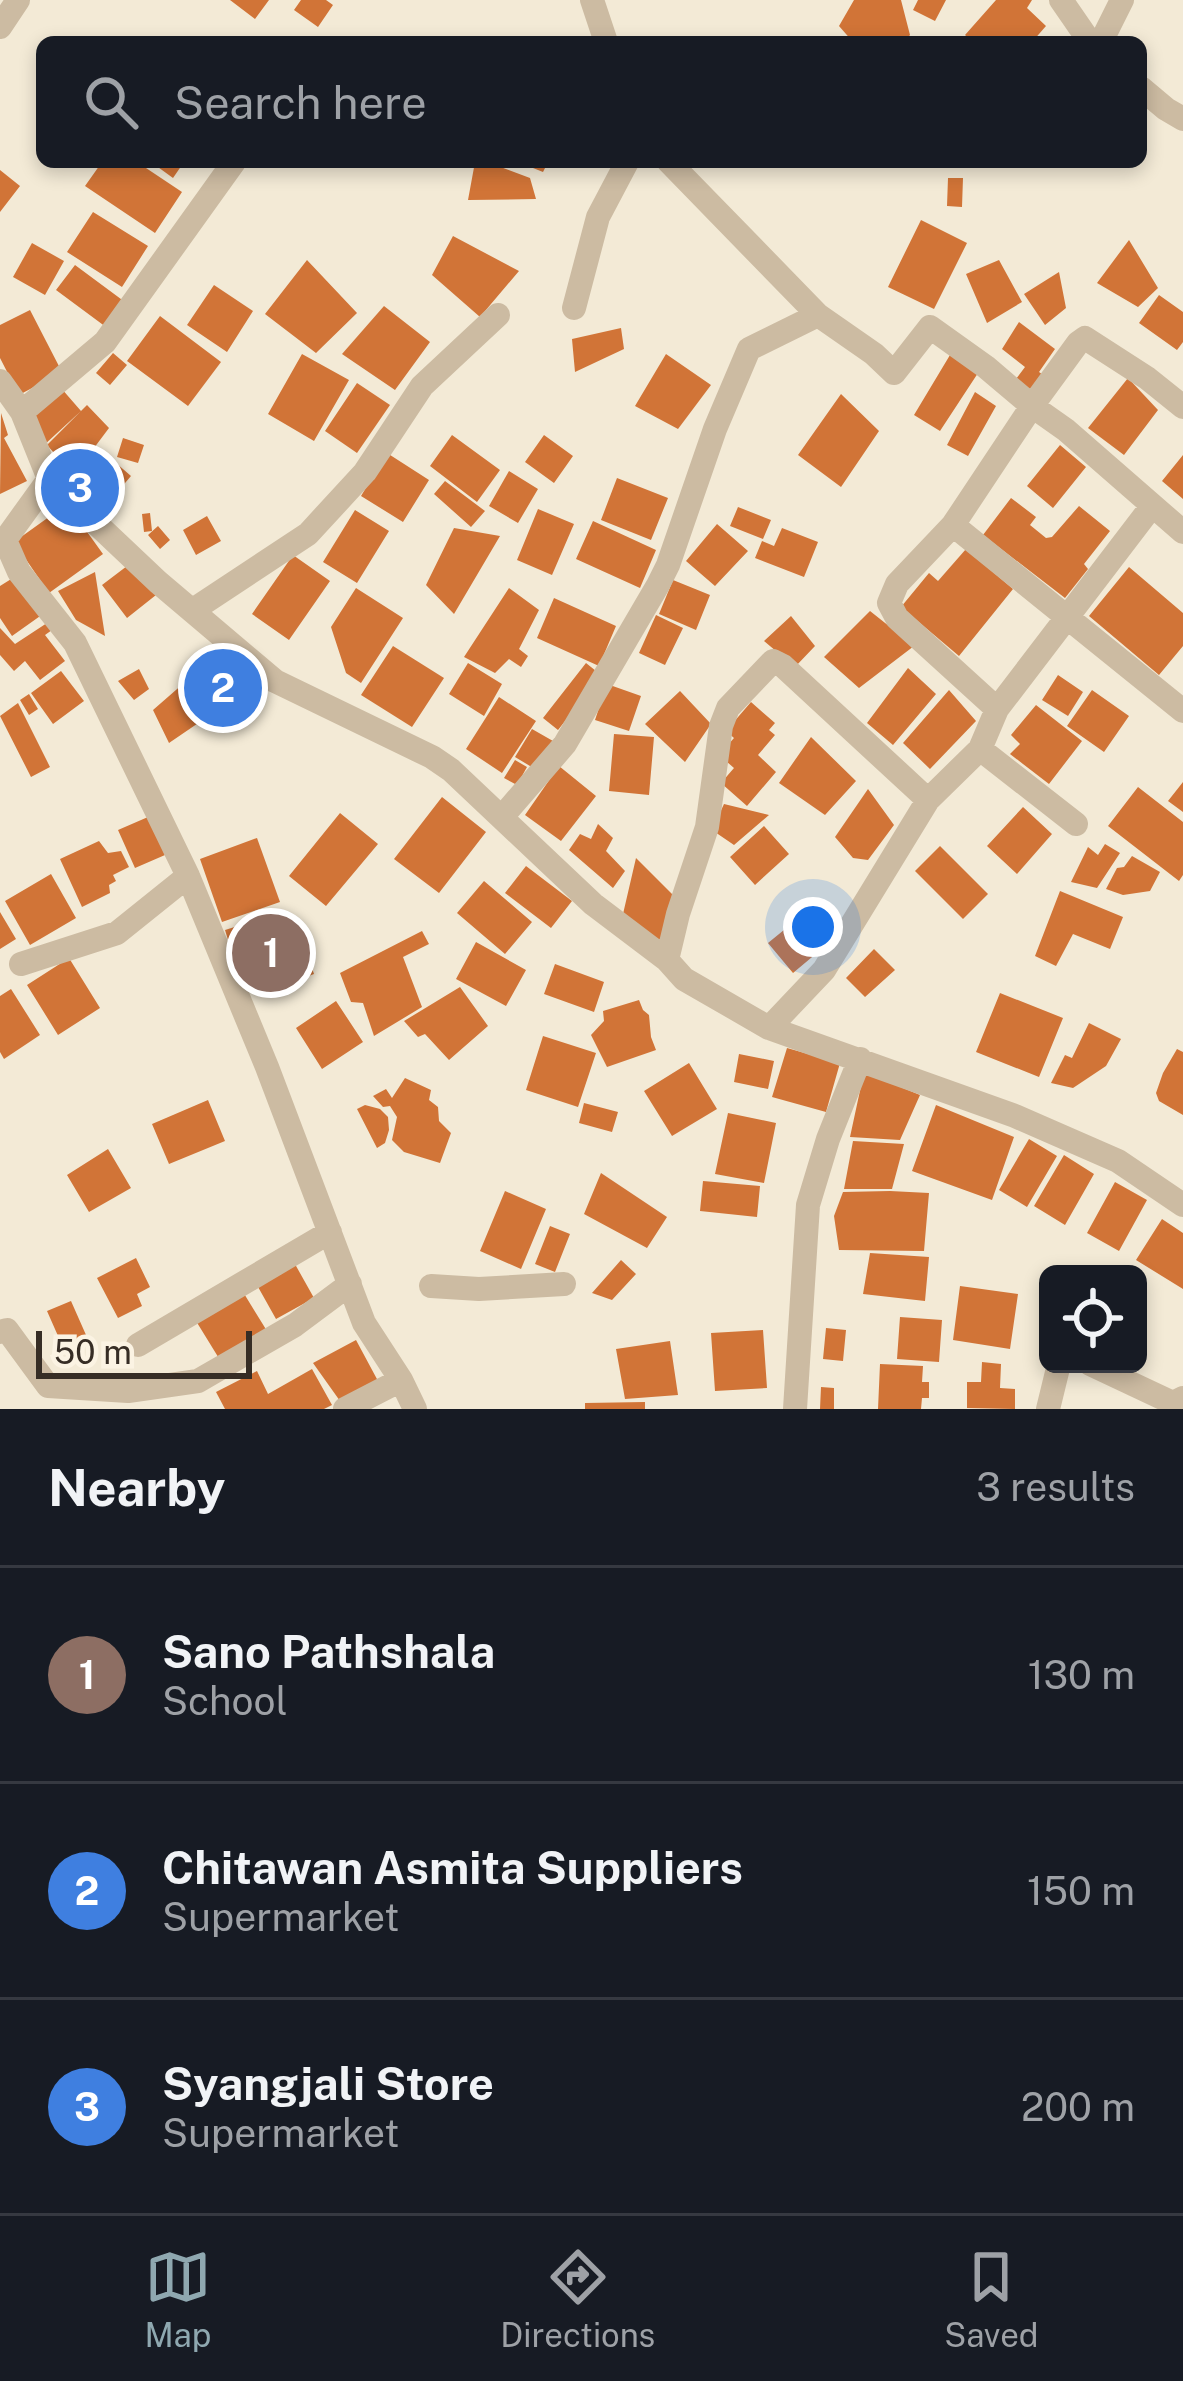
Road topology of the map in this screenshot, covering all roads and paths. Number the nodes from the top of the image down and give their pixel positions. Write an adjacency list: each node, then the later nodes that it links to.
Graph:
1 (18, 0): 5 (street)
2 (592, 0): 6 (street)
3 (1061, 0): 7 (street)
4 (1122, 0): 8 (street)
5 (0, 27)
6 (604, 36)
7 (1086, 36)
8 (1104, 36)
9 (1147, 93): 10 (street)
10 (1183, 119)
11 (230, 168): 20 (street)
12 (624, 168): 14 (street)
13 (675, 168): 16 (street)
14 (574, 308)
15 (498, 315): 26 (street)
16 (818, 315): 18 (street); 32 (street)
17 (0, 382): 20 (street)
18 (1031, 406): 19 (street); 22 (street); 23 (street)
19 (1183, 407)
20 (22, 412): 21 (street)
21 (49, 479): 25 (street); 26 (street)
22 (1152, 506): 24 (street); 27 (street)
23 (952, 525): 27 (street); 28 (street)
24 (1183, 532)
25 (10, 577): 34 (street)
26 (193, 610): 32 (street)
27 (1067, 619): 28 (street); 29 (street)
28 (997, 709): 30 (street)
29 (1183, 711)
30 (980, 749): 31 (street); 33 (street)
31 (928, 800): 35 (street); 37 (street)
32 (502, 818): 35 (street)
33 (1076, 824)
34 (188, 876): 36 (street); 40 (street)
35 (668, 960): 37 (street)
36 (21, 964)
37 (769, 1028): 38 (street)
38 (860, 1059): 39 (street); 53 (street)
39 (1183, 1205)
40 (330, 1232): 41 (street); 45 (street)
41 (350, 1283): 48 (street); 49 (street)
42 (564, 1284): 43 (street)
43 (431, 1286)
44 (2, 1328): 49 (street)
45 (139, 1345)
46 (1057, 1373): 54 (street)
47 (1109, 1373): 50 (street)
48 (401, 1380): 51 (street); 52 (street)
49 (53, 1397)
50 (1183, 1398)
51 (345, 1409)
52 (415, 1409)
53 (795, 1409)
54 (1048, 1409)

